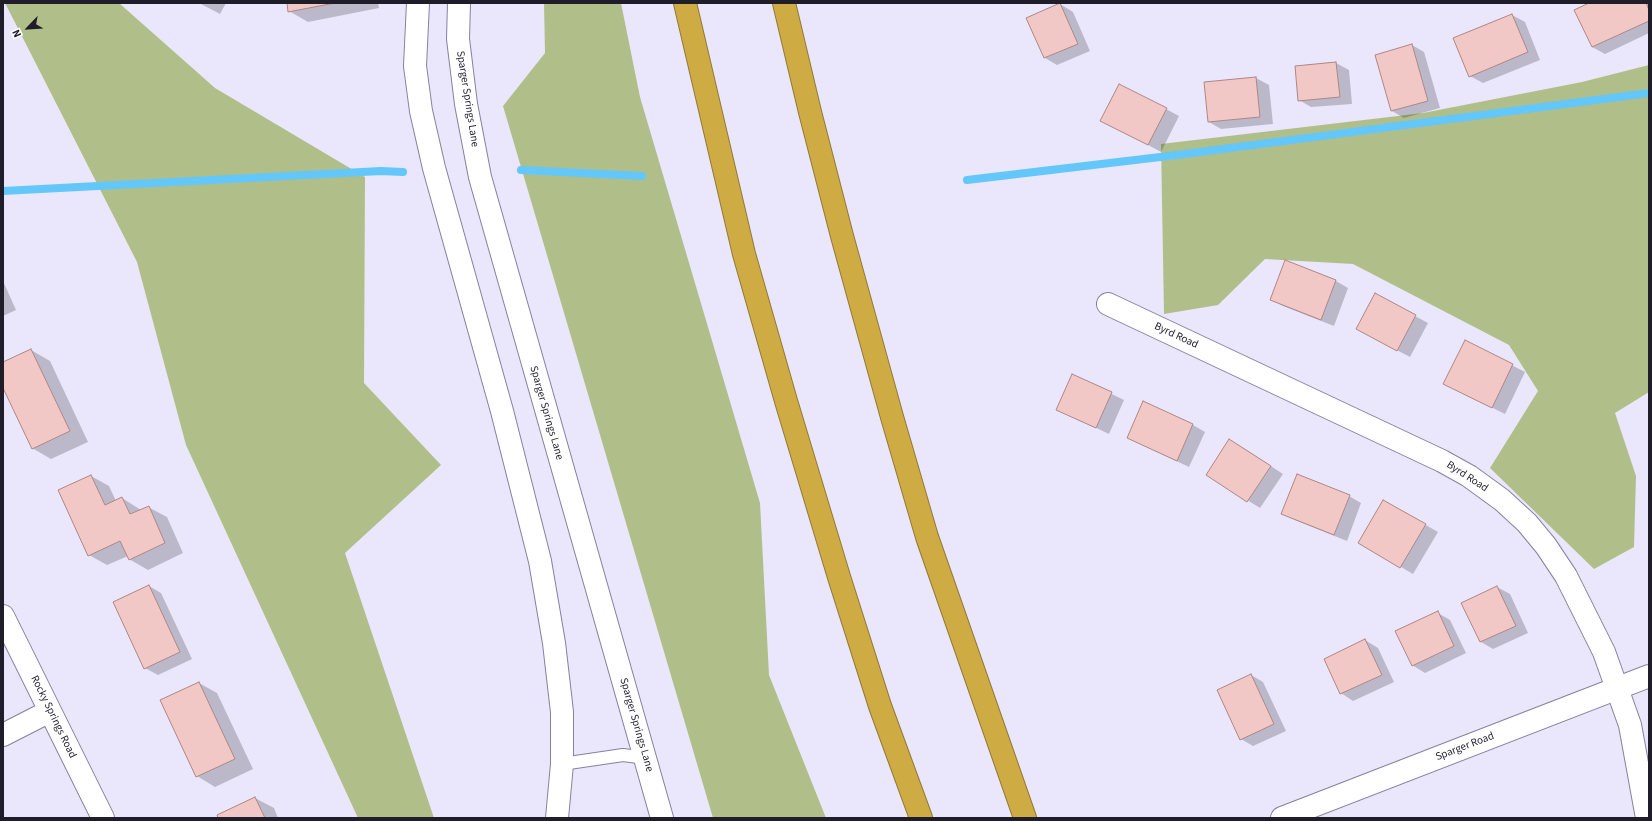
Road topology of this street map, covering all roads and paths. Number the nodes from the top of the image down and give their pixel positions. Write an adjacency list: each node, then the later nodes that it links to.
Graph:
1 (418, 3): 12 (street)
2 (459, 3): 11 (street, Sparger Springs Lane)
3 (685, 3): 16 (highway)
4 (784, 3): 17 (highway)
5 (1108, 304): 8 (street, Byrd Road)
6 (3, 616): 9 (street, Rocky Springs Road)
7 (1649, 676): 8 (street, Sparger Road)
8 (1618, 688): 18 (street, Sparger Road); 19 (street, Byrd Road)
9 (50, 711): 10 (street); 13 (street, Rocky Springs Road)
10 (3, 735)
11 (646, 758): 12 (lane); 15 (street, Sparger Springs Lane)
12 (562, 764): 14 (street)
13 (103, 818)
14 (557, 818)
15 (662, 818)
16 (921, 818)
17 (1025, 818)
18 (1282, 818)
19 (1647, 818)

